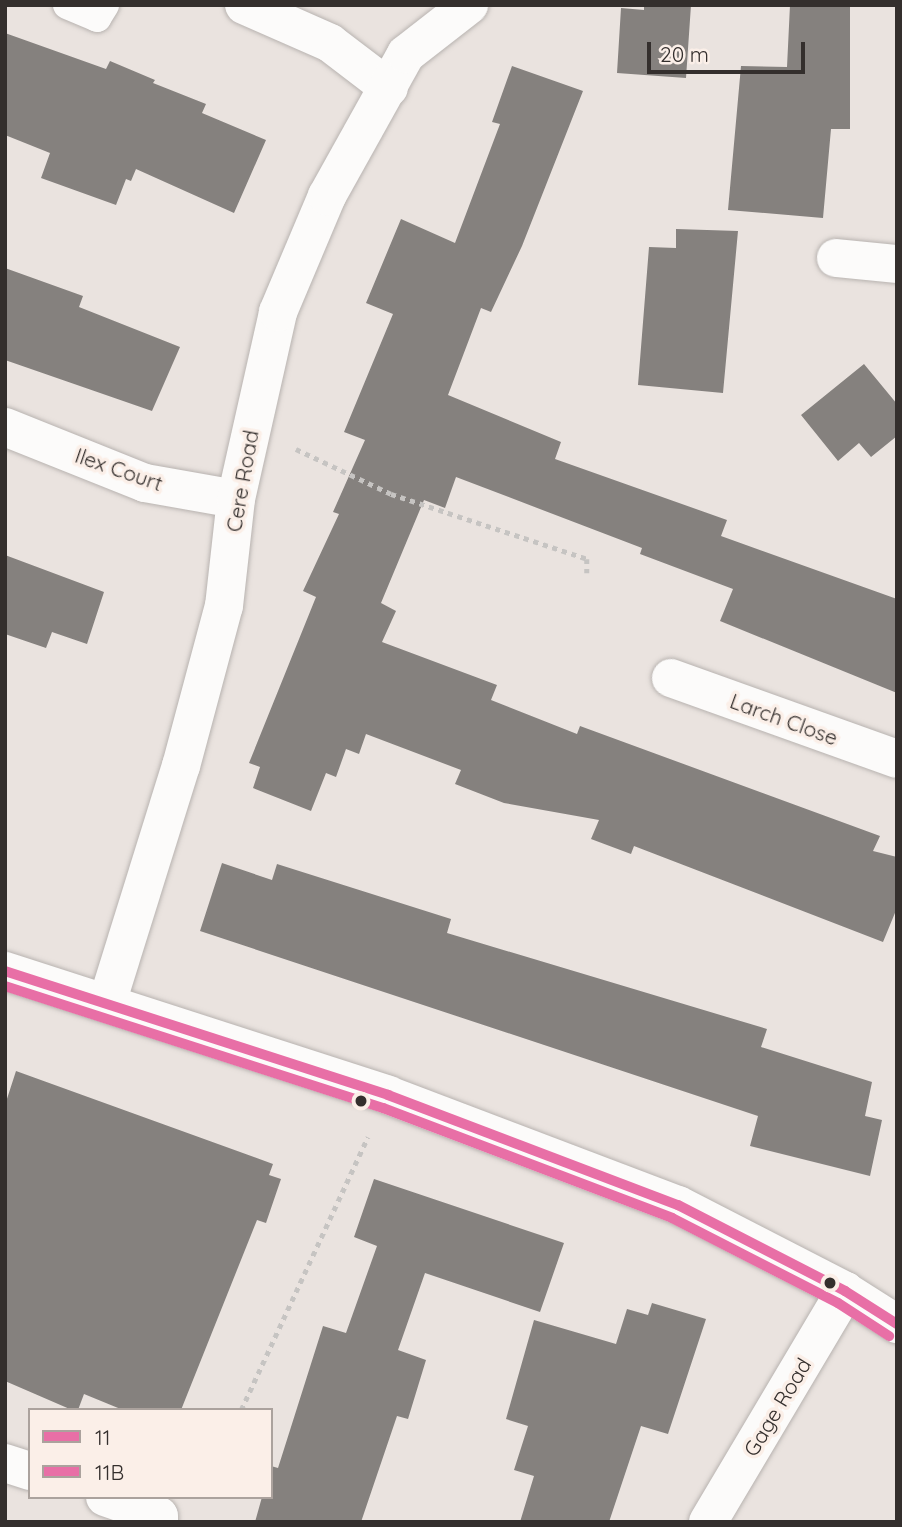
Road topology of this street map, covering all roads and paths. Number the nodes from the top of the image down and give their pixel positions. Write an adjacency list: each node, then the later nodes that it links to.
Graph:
1 (66, 5): 2 (lane)
2 (105, 5)
3 (244, 5): 5 (street)
4 (469, 5): 5 (street, Cere Road)
5 (389, 88): 9 (street, Cere Road)
6 (836, 258): 7 (street)
7 (897, 264)
8 (5, 427): 10 (street, Ilex Court)
9 (251, 427): 10 (street, Cere Road); 11 (path)
10 (236, 499): 15 (street, Cere Road)
11 (587, 573)
12 (671, 678): 13 (street, Larch Close)
13 (897, 759)
14 (5, 971): 15 (street)
15 (107, 1003): 16 (street)
16 (388, 1095): 17 (street); 19 (path)
17 (845, 1291): 18 (street); 24 (street, Gage Road)
18 (897, 1324)
19 (242, 1408)
20 (5, 1462): 21 (street)
21 (28, 1470)
22 (113, 1499): 23 (street)
23 (166, 1512)
24 (708, 1522)

